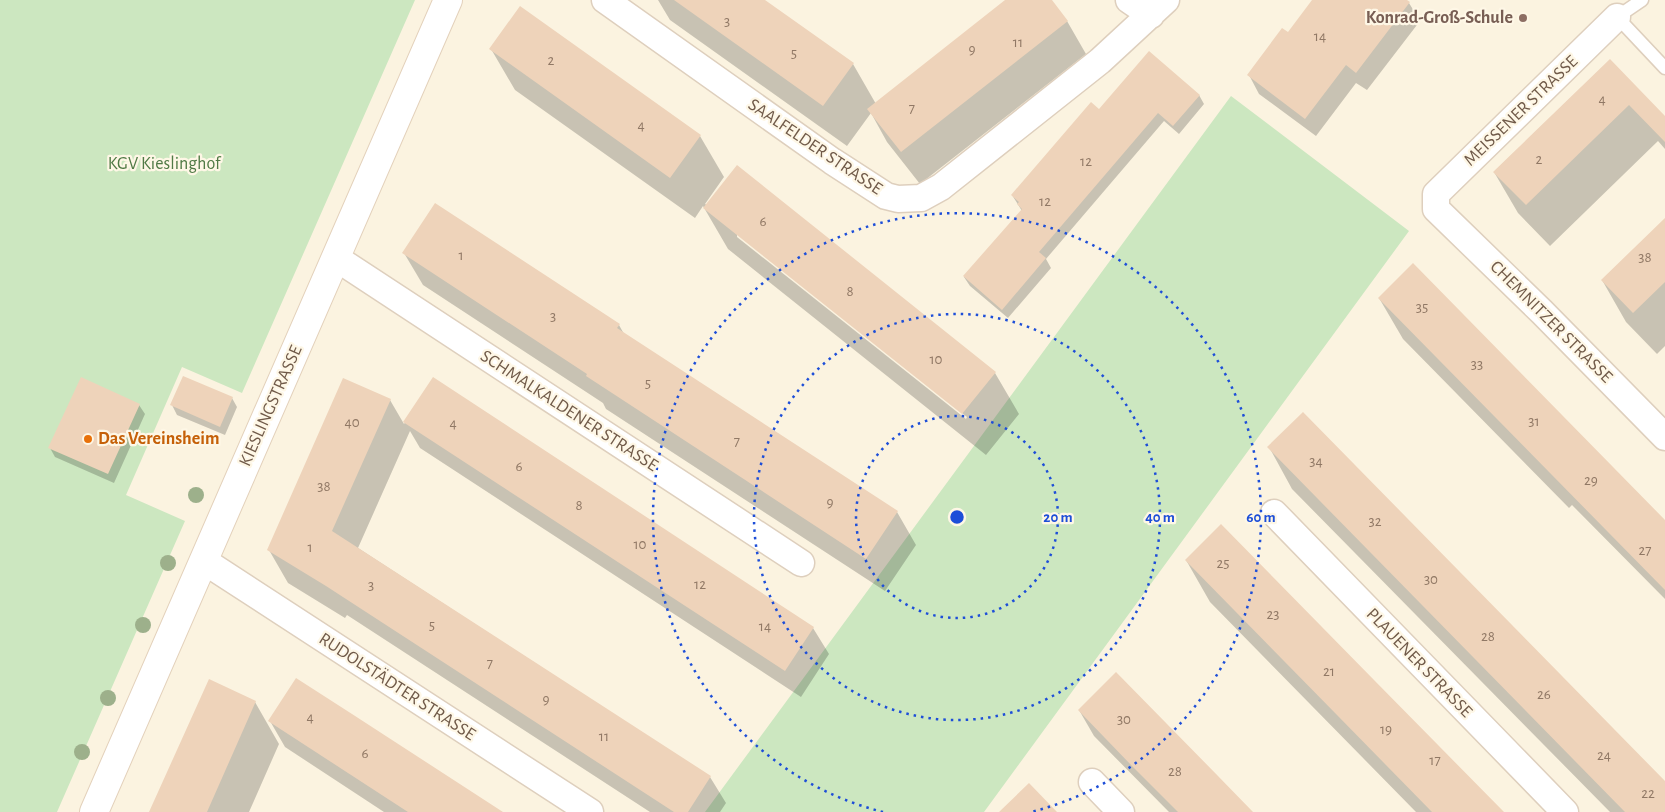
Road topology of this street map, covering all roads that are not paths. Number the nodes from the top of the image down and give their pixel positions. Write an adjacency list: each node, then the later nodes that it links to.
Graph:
1 (448, 0): 9 (street, KIESLINGSTRASSE)
2 (605, 0): 5 (street, SAALFELDER STRASSE)
3 (1129, 0): 5 (street)
4 (1642, 0): 6 (lane, MEISSENER STRASSE)
5 (1158, 8)
6 (1617, 17): 7 (lane); 8 (street, MEISSENER STRASSE)
7 (1665, 68)
8 (1436, 209): 10 (street, CHEMNITZER STRASSE)
9 (336, 258): 12 (street, KIESLINGSTRASSE); 13 (street, SCHMALKALDENER STRASSE)
10 (1665, 437)
11 (1274, 513): 18 (street, PLAUENER STRASSE)
12 (204, 561): 15 (street, KIESLINGSTRASSE); 16 (street, RUDOLSTÄDTER STRASSE)
13 (801, 563)
14 (1092, 782): 17 (street)
15 (94, 812)
16 (590, 812)
17 (1121, 812)
18 (1565, 812)

